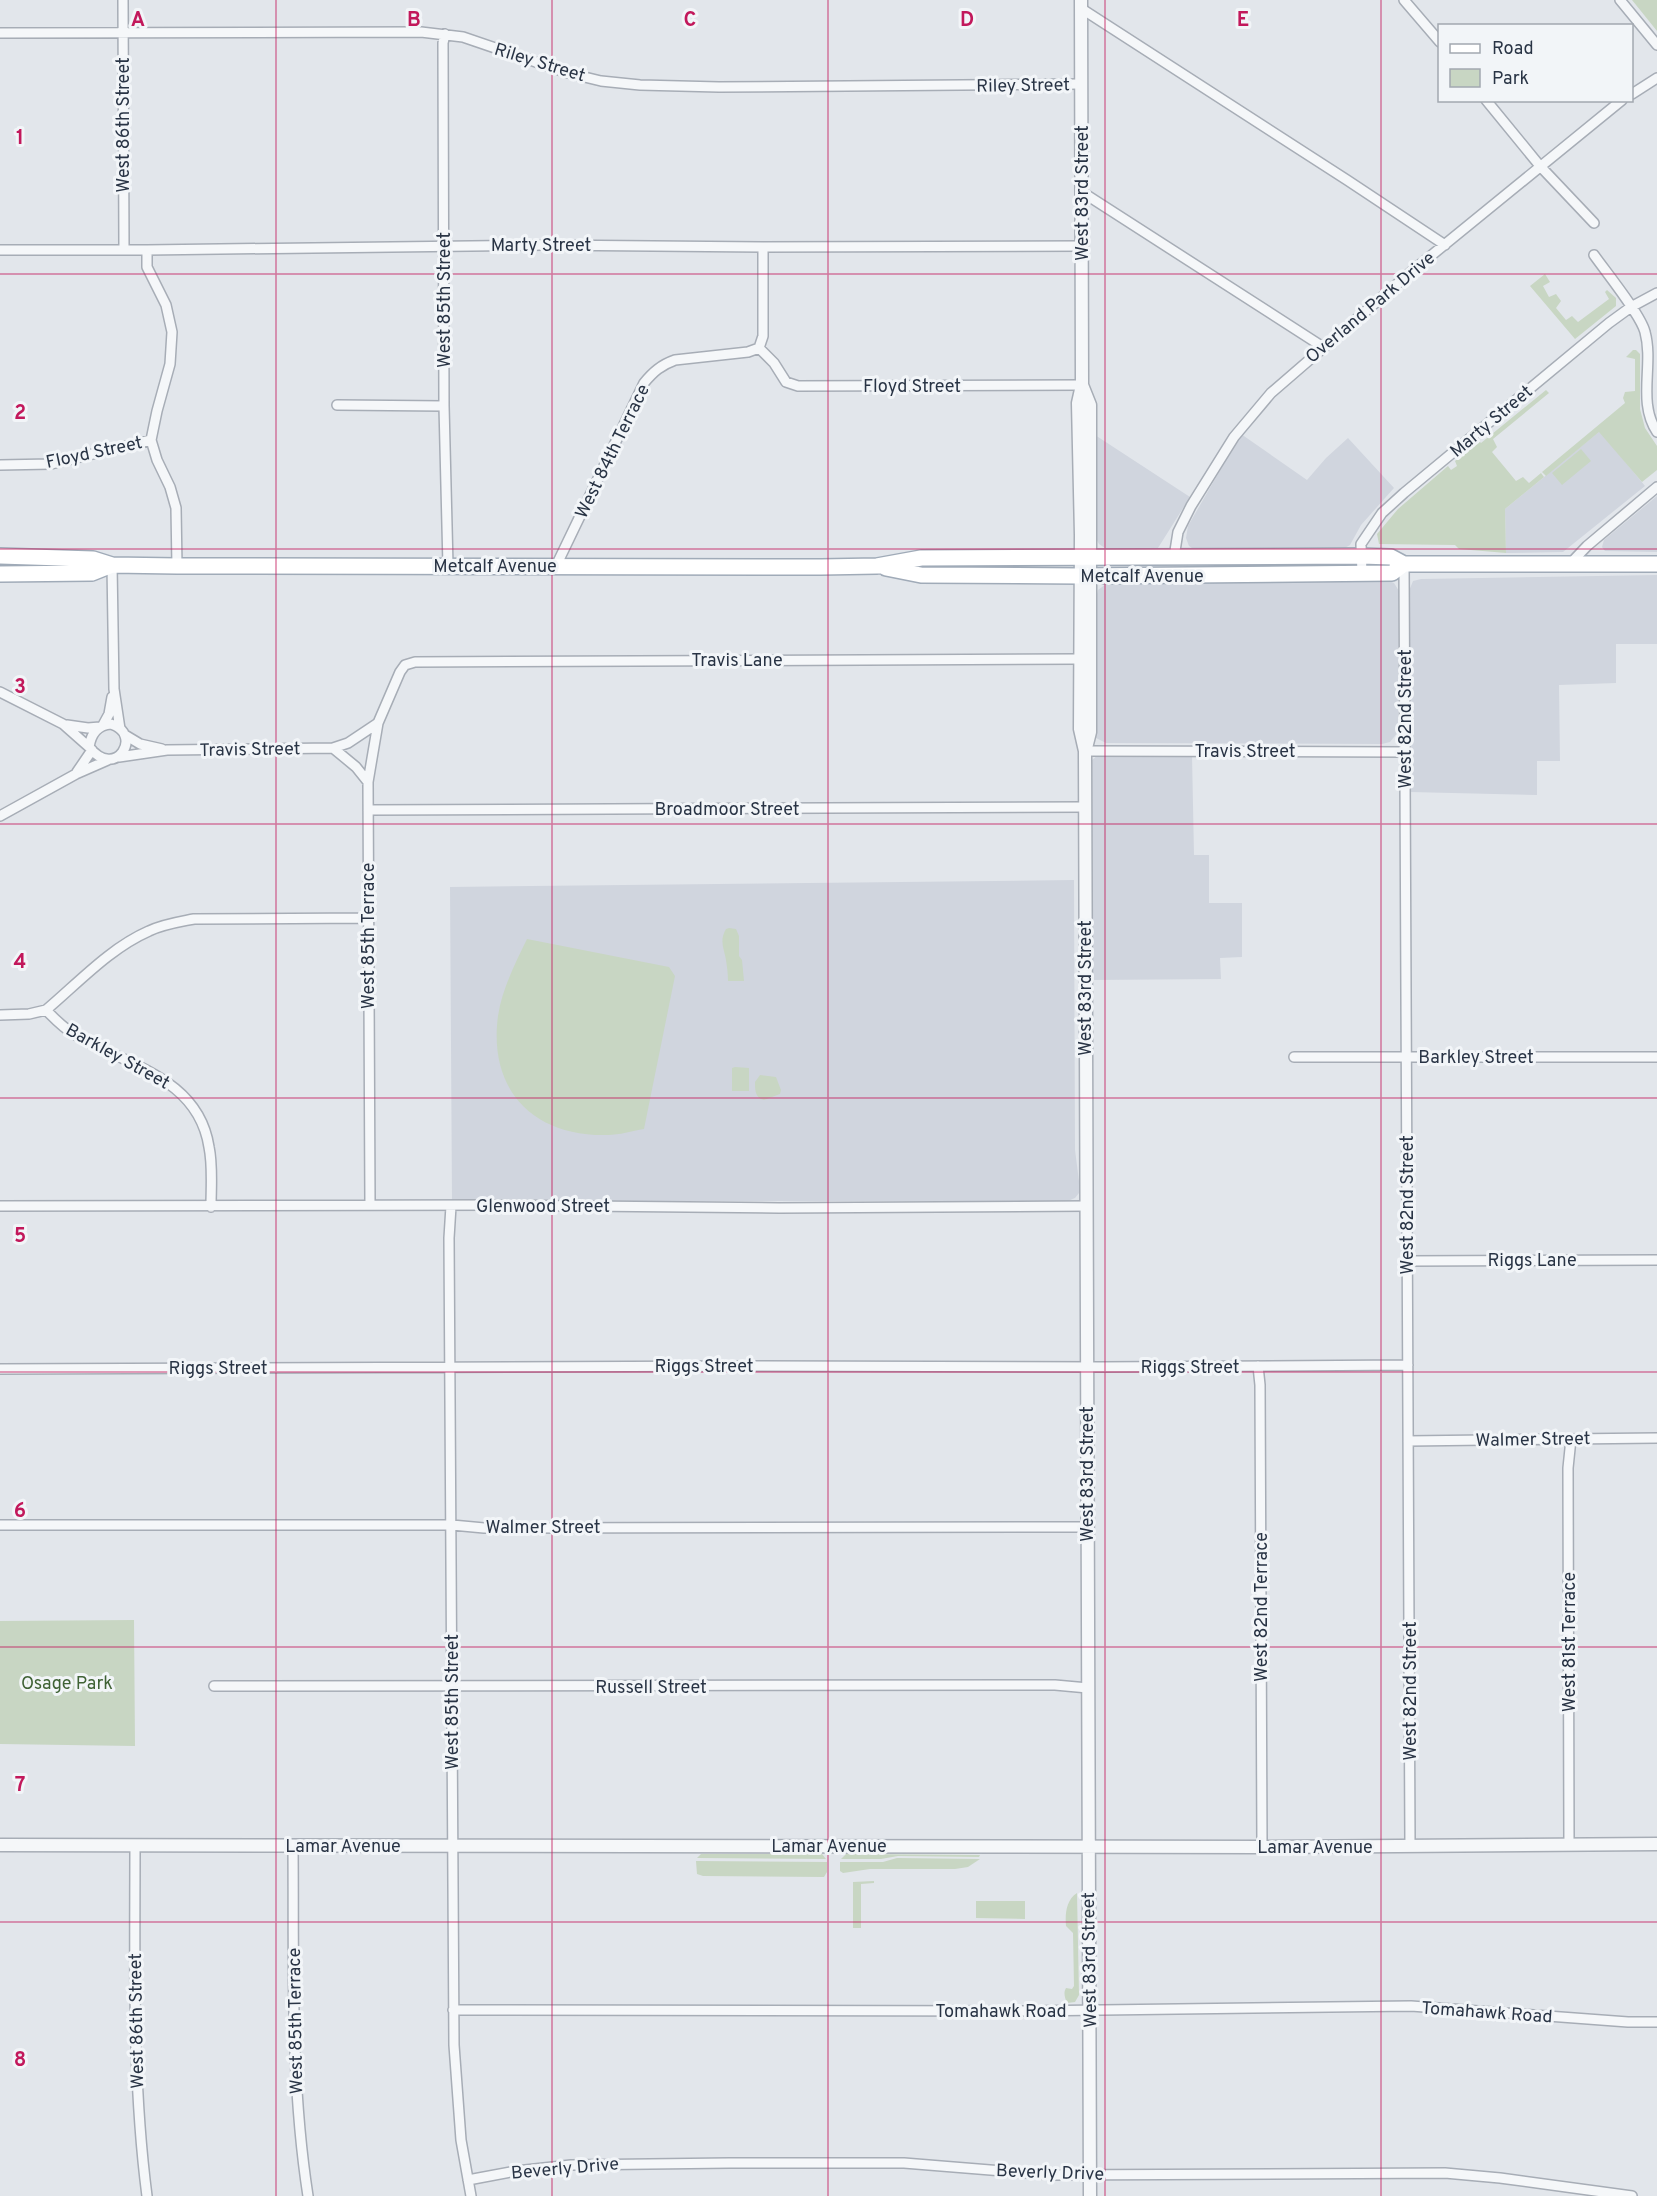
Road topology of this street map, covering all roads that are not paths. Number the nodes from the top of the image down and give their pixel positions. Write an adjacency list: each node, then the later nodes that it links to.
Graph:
1 (123, 0): 6 (street, West 86th Street)
2 (1404, 0): 8 (street)
3 (1620, 0): 9 (street)
4 (1082, 4): 11 (street, West 83rd Street); 18 (street)
5 (0, 33): 6 (street, Riley Street)
6 (123, 33): 7 (street, Riley Street); 22 (street, West 86th Street)
7 (445, 34): 11 (street, Riley Street); 19 (street, West 85th Street)
8 (1438, 40)
9 (1657, 45)
10 (1657, 78): 12 (street)
11 (1082, 84): 16 (street, West 83rd Street)
12 (1633, 93)
13 (1488, 102): 15 (street)
14 (1620, 102): 15 (street, Overland Park Drive)
15 (1540, 166): 17 (street); 18 (street, Overland Park Drive)
16 (1082, 192): 20 (street, West 83rd Street); 28 (street)
17 (1594, 223)
18 (1444, 245): 28 (street, Overland Park Drive)
19 (445, 246): 21 (street, Marty Street); 24 (street, Marty Street); 32 (street, West 85th Street)
20 (1082, 246): 21 (street, Marty Street); 30 (street, West 83rd Street)
21 (763, 247): 29 (street)
22 (124, 249): 23 (street, Marty Street); 24 (street, Marty Street)
23 (0, 250)
24 (147, 250): 34 (street)
25 (1594, 255): 27 (street)
26 (1657, 293): 27 (street, Marty Street)
27 (1630, 307): 33 (street); 38 (street, Marty Street)
28 (1323, 347): 40 (street, Overland Park Drive)
29 (759, 348): 30 (street, Floyd Street); 47 (street, West 84th Terrace)
30 (1082, 386): 39 (street, West 83rd Street)
31 (337, 405): 32 (street)
32 (444, 406): 46 (street, West 85th Street)
33 (1657, 432)
34 (151, 440): 35 (street, Floyd Street); 45 (street)
35 (0, 465)
36 (1657, 487): 44 (street)
37 (0, 556): 43 (main road, Metcalf Avenue)
38 (1362, 556): 40 (main road, Metcalf Avenue); 41 (main road, Metcalf Avenue); 50 (street, Marty Street)
39 (1086, 557): 40 (main road, Metcalf Avenue); 48 (main road, Metcalf Avenue); 51 (street, West 83rd Street)
40 (1174, 557)
41 (1404, 564): 44 (main road, Metcalf Avenue); 50 (main road, Metcalf Avenue); 64 (street, West 82nd Street)
42 (1657, 564): 44 (main road, Metcalf Avenue)
43 (112, 565): 45 (main road, Metcalf Avenue); 49 (main road, Metcalf Avenue); 54 (street)
44 (1569, 565)
45 (177, 566): 46 (main road, Metcalf Avenue)
46 (448, 566): 47 (main road, Metcalf Avenue)
47 (556, 566): 48 (main road, Metcalf Avenue)
48 (877, 566): 51 (main road, Metcalf Avenue)
49 (0, 574)
50 (1362, 574): 51 (main road, Metcalf Avenue)
51 (1086, 576): 52 (street, West 83rd Street); 63 (street, West 83rd Street)
52 (1079, 659): 53 (street, Travis Lane); 63 (street, West 83rd Street)
53 (400, 672): 56 (street, West 85th Terrace)
54 (114, 689): 58 (street); 59 (street)
55 (0, 692): 57 (street)
56 (378, 723): 60 (street, Travis Street); 68 (street, West 85th Terrace)
57 (63, 724): 58 (street); 61 (street)
58 (101, 726): 59 (street); 61 (street)
59 (123, 732): 62 (street, Travis Street); 65 (street)
60 (333, 748): 62 (street, Travis Street); 68 (street)
61 (91, 749): 66 (street); 67 (street)
62 (167, 750): 65 (street, Travis Street)
63 (1085, 751): 64 (street, Travis Street); 69 (street, West 83rd Street)
64 (1405, 752): 77 (street, West 82nd Street)
65 (118, 757): 66 (street)
66 (108, 760): 67 (street)
67 (76, 774): 71 (street)
68 (368, 782): 70 (street, West 85th Terrace)
69 (1085, 807): 70 (street, Broadmoor Street); 81 (street, West 83rd Street)
70 (368, 810): 72 (street, West 85th Terrace)
71 (0, 816)
72 (368, 918): 73 (street); 78 (street, West 85th Terrace)
73 (46, 1010): 74 (street); 82 (street, Barkley Street)
74 (0, 1015)
75 (1657, 1056): 77 (street, Barkley Street)
76 (1294, 1057): 77 (street, Barkley Street)
77 (1407, 1057): 84 (street, West 82nd Street)
78 (370, 1205): 80 (street, Glenwood Street); 82 (street, Glenwood Street)
79 (0, 1206): 82 (street, Glenwood Street)
80 (451, 1206): 81 (street, Glenwood Street); 88 (street, West 85th Street)
81 (1086, 1206): 86 (street, West 83rd Street)
82 (211, 1207)
83 (1657, 1260): 84 (street, Riggs Lane)
84 (1408, 1261): 85 (street, West 82nd Street)
85 (1408, 1365): 87 (street, Riggs Street); 92 (street, West 82nd Street)
86 (1086, 1366): 87 (street, Riggs Street); 88 (street, Riggs Street); 95 (street, West 83rd Street)
87 (1258, 1366): 107 (street, West 82nd Terrace)
88 (450, 1367): 89 (street, Riggs Street); 94 (street, West 85th Street)
89 (0, 1369)
90 (1657, 1438): 91 (street, Walmer Street)
91 (1571, 1439): 92 (street, Walmer Street); 102 (street, West 81st Terrace)
92 (1408, 1441): 105 (street, West 82nd Street)
93 (0, 1525): 94 (street, Walmer Street)
94 (452, 1525): 95 (street, Walmer Street); 97 (street, West 85th Street)
95 (1087, 1527): 98 (street, West 83rd Street)
96 (214, 1686): 97 (street, Russell Street)
97 (452, 1686): 98 (street, Russell Street); 104 (street, West 85th Street)
98 (1088, 1688): 106 (street, West 83rd Street)
99 (1657, 1844): 102 (street, Lamar Avenue)
100 (0, 1845): 101 (street, Lamar Avenue)
101 (135, 1845): 103 (street, Lamar Avenue); 113 (street, West 86th Street)
102 (1569, 1845): 105 (street, Lamar Avenue)
103 (293, 1846): 104 (street, Lamar Avenue); 114 (street, West 85th Terrace)
104 (452, 1846): 106 (street, Lamar Avenue); 108 (street, West 85th Street)
105 (1410, 1846): 107 (street, Lamar Avenue)
106 (1088, 1847): 107 (street, Lamar Avenue); 109 (street, West 83rd Street)
107 (1262, 1847)
108 (453, 2010): 109 (street, Tomahawk Road); 112 (street, West 85th Street)
109 (1090, 2010): 110 (street, Tomahawk Road); 111 (street, West 83rd Street)
110 (1657, 2022)
111 (1090, 2174): 112 (street, Beverly Drive); 116 (street, West 83rd Street); 117 (street, Beverly Drive)
112 (468, 2180): 115 (street, West 85th Street)
113 (147, 2196)
114 (308, 2196)
115 (471, 2196)
116 (1090, 2196)
117 (1632, 2196)

